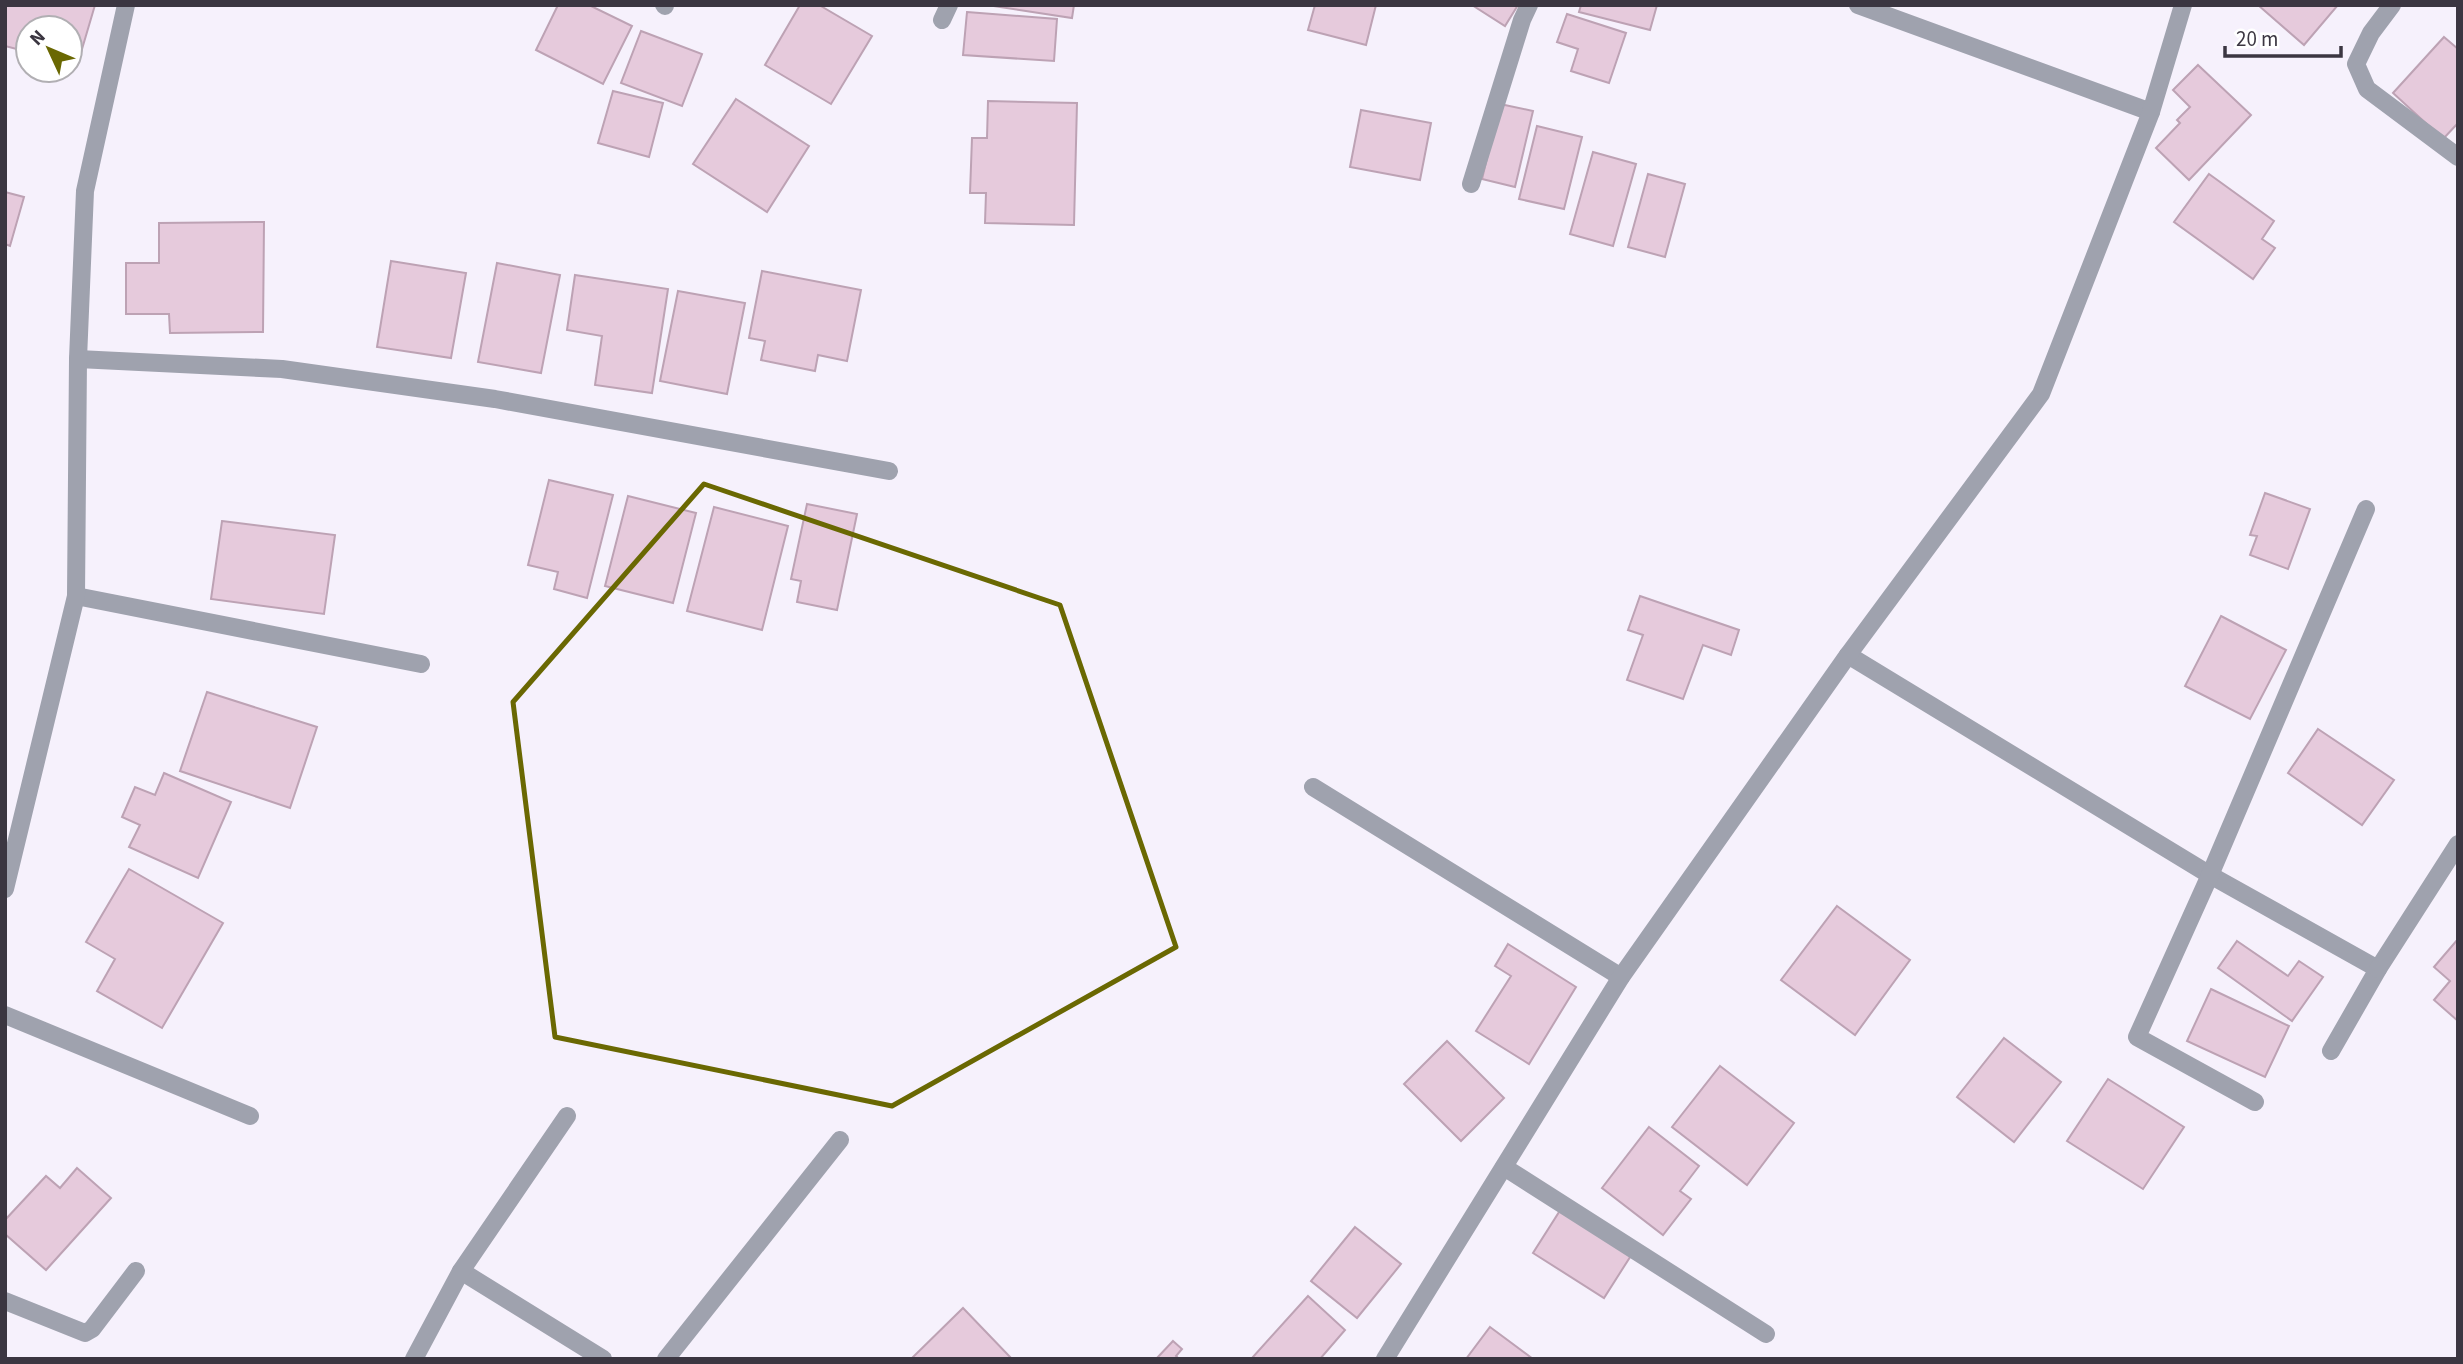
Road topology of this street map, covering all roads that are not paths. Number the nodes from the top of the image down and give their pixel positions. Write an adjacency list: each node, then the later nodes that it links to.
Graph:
1 (126, 5): 9 (street)
2 (1529, 5): 8 (street)
3 (1858, 5): 6 (street)
4 (2183, 5): 6 (street)
5 (2392, 5): 7 (street)
6 (2151, 112): 13 (street)
7 (2458, 157)
8 (1471, 184)
9 (78, 359): 10 (street); 12 (street)
10 (889, 471)
11 (2366, 509): 17 (street)
12 (76, 596): 14 (street); 18 (street)
13 (1848, 655): 17 (street); 20 (street)
14 (421, 664)
15 (1313, 787): 20 (street)
16 (2458, 844): 19 (street)
17 (2210, 876): 19 (street); 23 (street)
18 (5, 889)
19 (2378, 969): 22 (street)
20 (1621, 977): 27 (street)
21 (5, 1015): 24 (street)
22 (2331, 1051)
23 (2255, 1102)
24 (250, 1116)
25 (568, 1116): 29 (street)
26 (840, 1140): 34 (street)
27 (1504, 1167): 31 (street); 35 (street)
28 (136, 1270): 30 (street)
29 (461, 1271): 32 (street); 33 (street)
30 (5, 1301)
31 (1766, 1334)
32 (414, 1359)
33 (603, 1359)
34 (666, 1359)
35 (1385, 1359)

